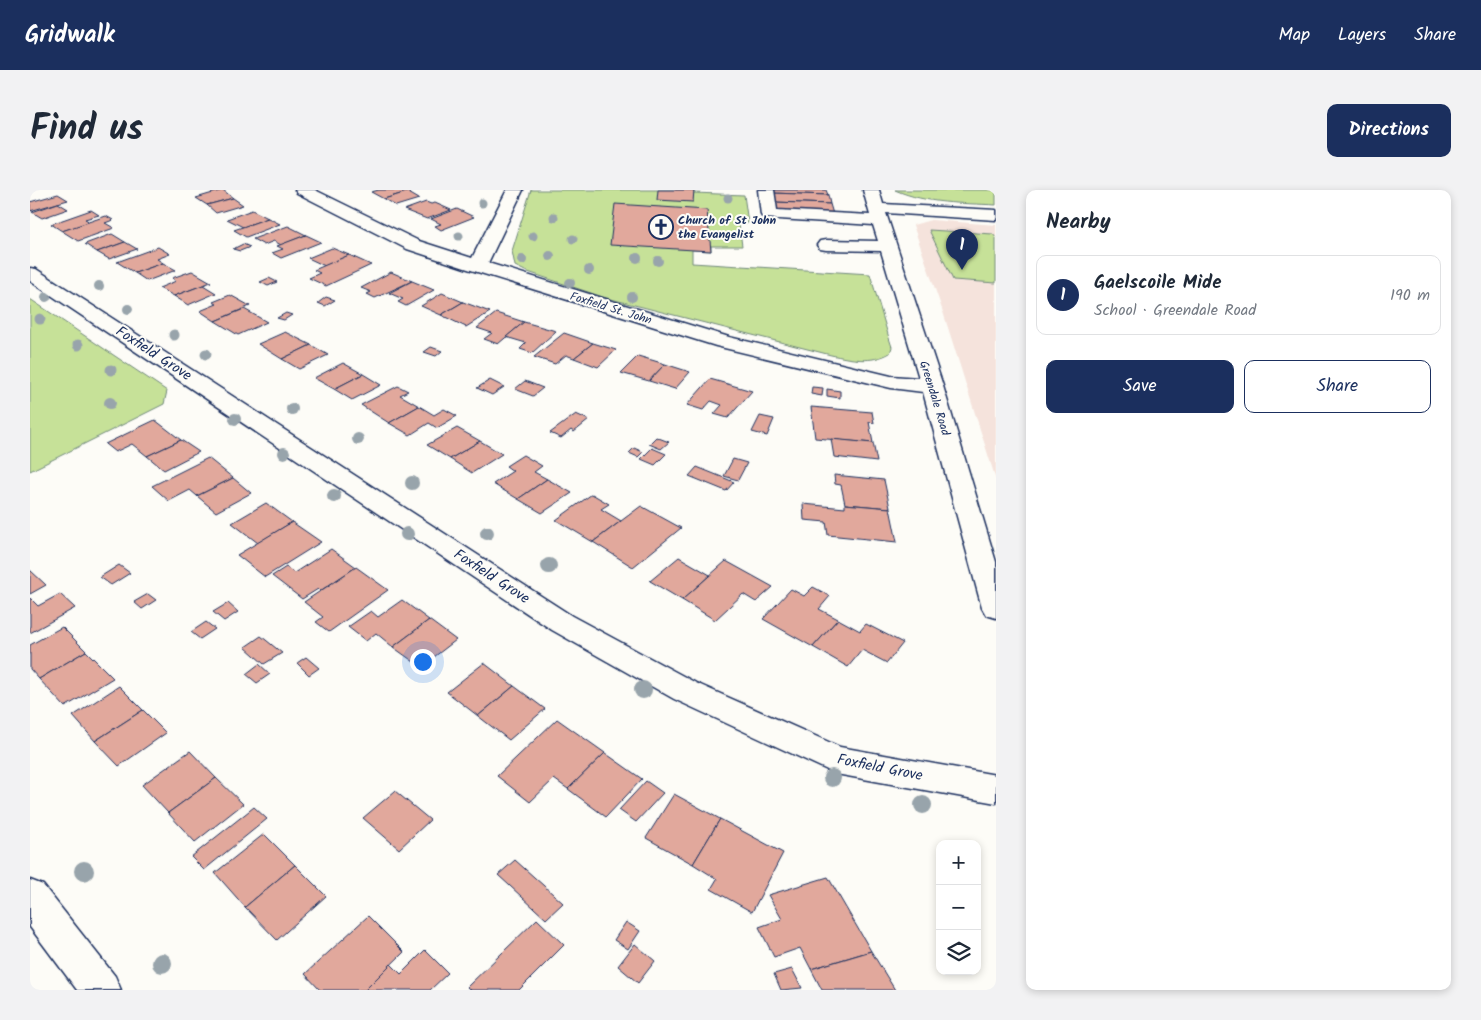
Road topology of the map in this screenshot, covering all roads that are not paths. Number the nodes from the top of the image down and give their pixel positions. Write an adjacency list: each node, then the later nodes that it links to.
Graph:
1 (303, 190): 8 (street, Foxfield St. John)
2 (515, 190): 8 (street)
3 (766, 190): 4 (street)
4 (876, 206): 5 (street); 7 (street, Greendale Road)
5 (996, 215)
6 (826, 245): 7 (street)
7 (888, 246): 10 (street, Greendale Road)
8 (477, 266): 10 (street, Foxfield St. John)
9 (30, 273): 12 (street, Foxfield Grove)
10 (932, 386): 11 (street, Greendale Road)
11 (996, 608)
12 (996, 789)
13 (30, 897): 14 (street)
14 (101, 990)

